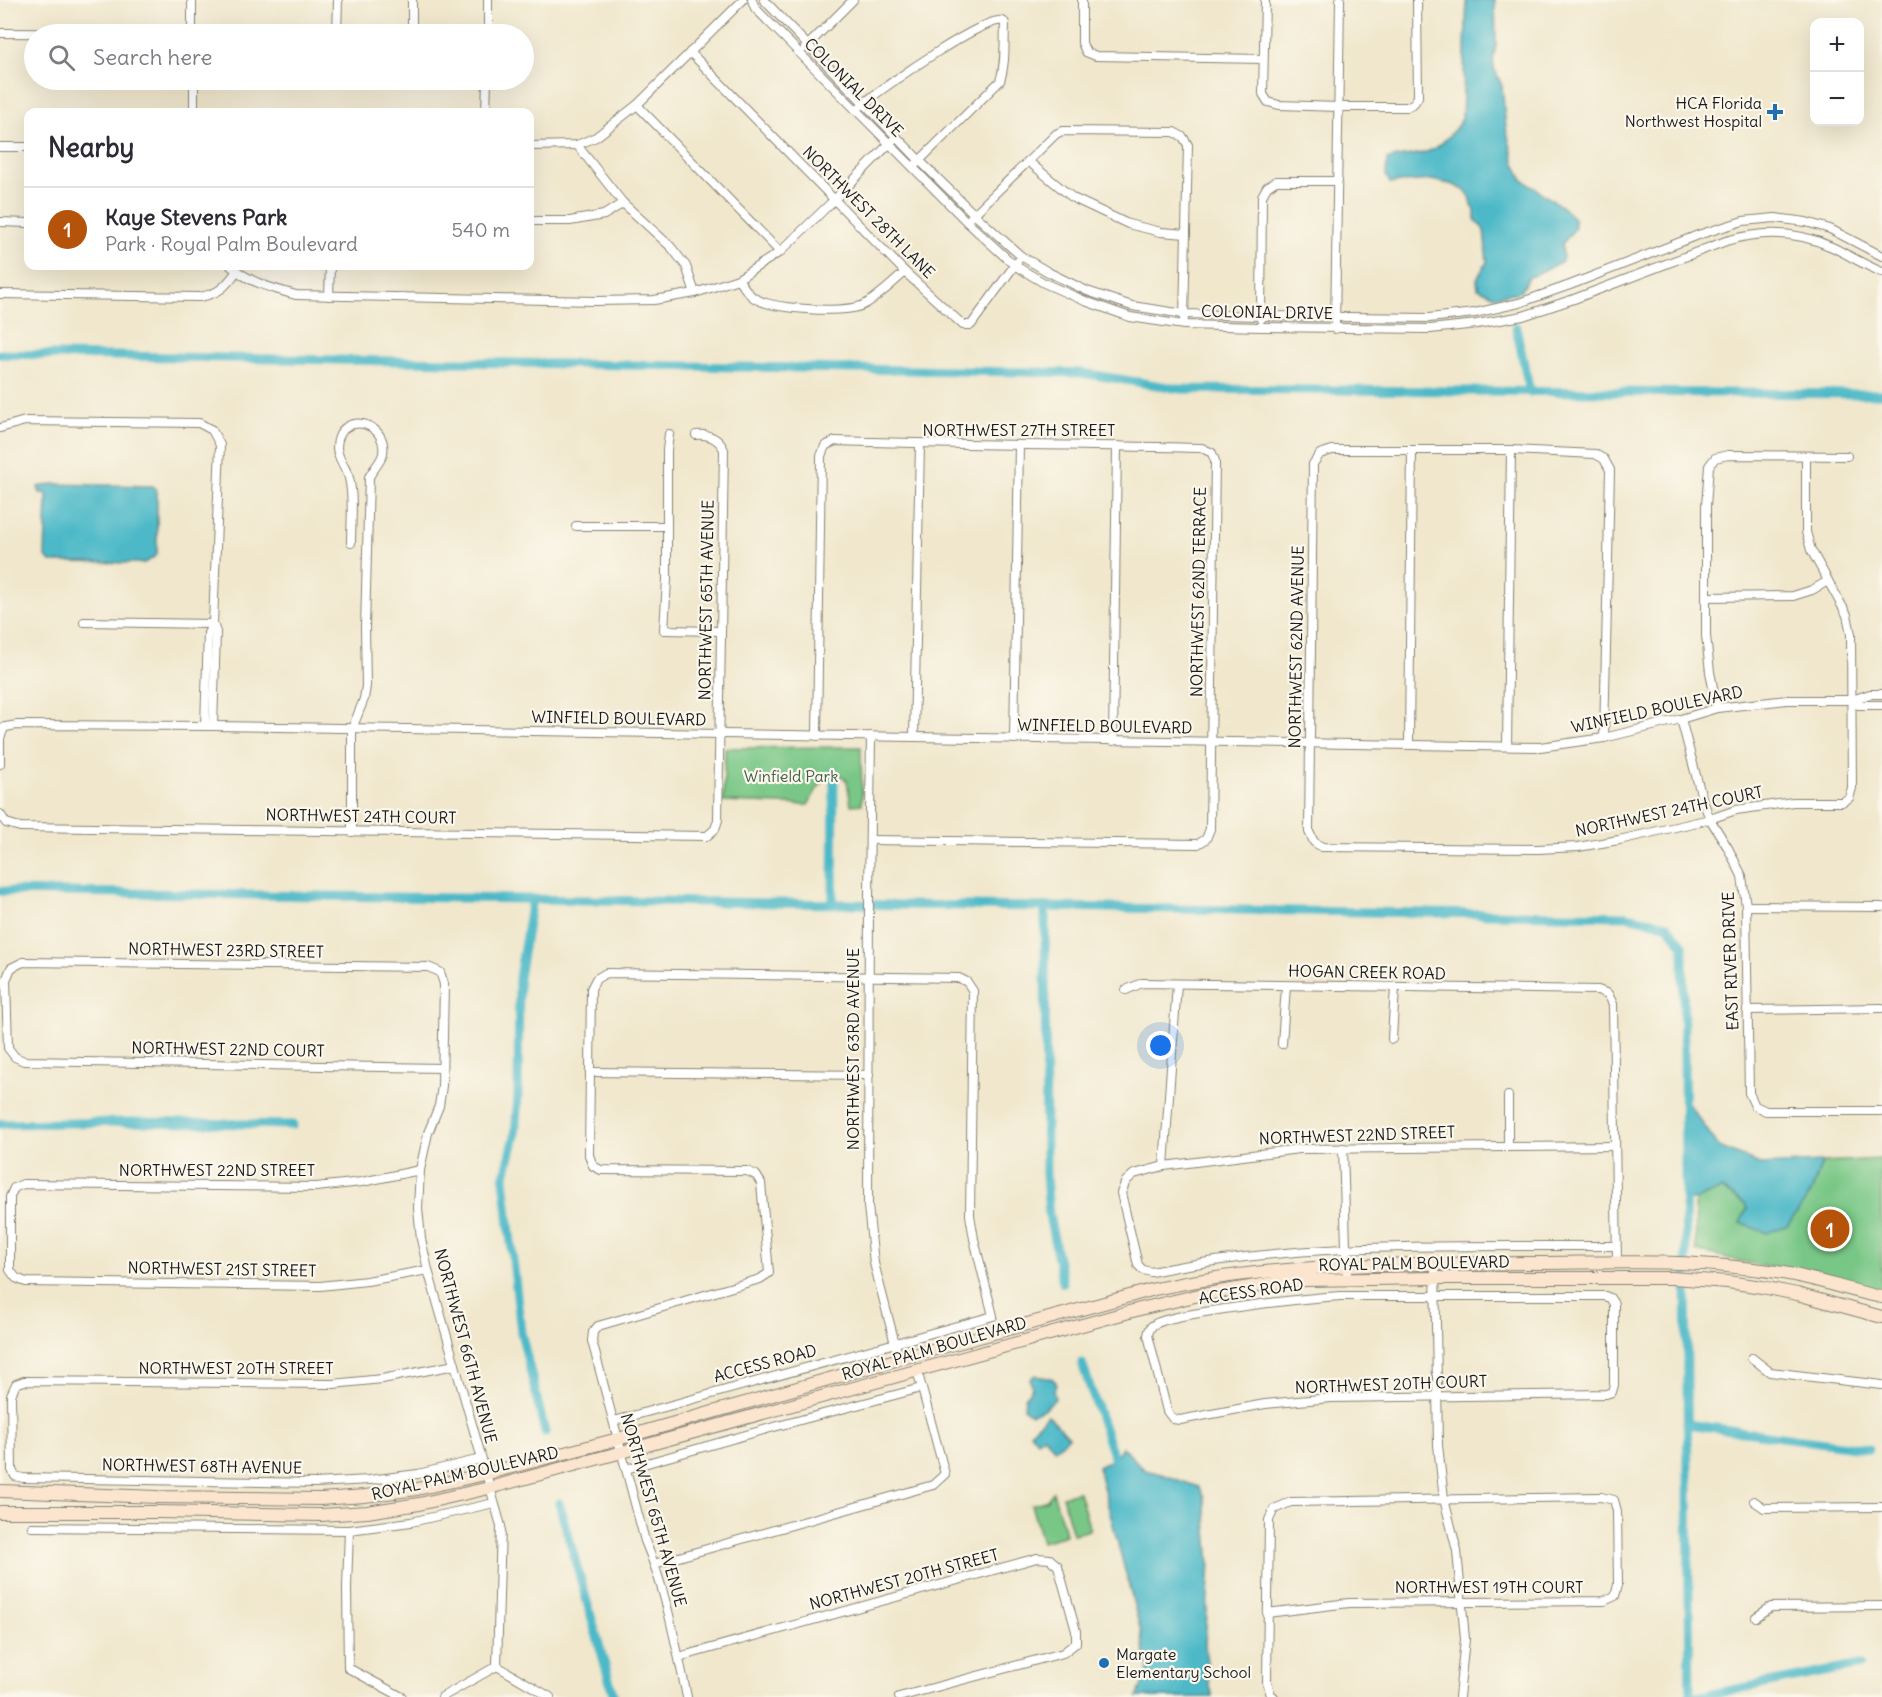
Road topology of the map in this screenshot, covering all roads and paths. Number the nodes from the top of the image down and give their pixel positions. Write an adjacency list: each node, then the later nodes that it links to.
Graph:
1 (192, 0): 14 (street)
2 (338, 0): 15 (street)
3 (412, 0): 16 (street)
4 (488, 0): 17 (street)
5 (743, 0): 21 (street)
6 (752, 0): 22 (street, COLONIAL DRIVE)
7 (764, 0): 20 (street, COLONIAL DRIVE)
8 (853, 0): 20 (street)
9 (1082, 0): 23 (street)
10 (1264, 0): 23 (street)
11 (1340, 0): 29 (street)
12 (1417, 0): 29 (street)
13 (1005, 14): 39 (street)
14 (192, 24)
15 (337, 24)
16 (412, 24)
17 (488, 24)
18 (0, 33): 19 (street)
19 (24, 33)
20 (807, 46): 22 (street); 27 (street, COLONIAL DRIVE)
21 (690, 52): 28 (street); 43 (street, NORTHWEST 28TH LANE)
22 (800, 53): 32 (street, COLONIAL DRIVE)
23 (1263, 59): 29 (street)
24 (905, 62): 27 (street)
25 (194, 90): 30 (street)
26 (487, 90): 31 (street)
27 (864, 103): 32 (street); 33 (street, COLONIAL DRIVE)
28 (637, 105): 35 (street); 51 (street)
29 (1338, 107): 42 (street)
30 (194, 108)
31 (486, 108)
32 (857, 110): 34 (street, COLONIAL DRIVE)
33 (896, 136): 34 (street); 39 (street, COLONIAL DRIVE)
34 (889, 144): 41 (street, COLONIAL DRIVE); 43 (street)
35 (578, 145): 36 (street); 44 (street)
36 (534, 146)
37 (0, 147): 38 (street)
38 (24, 147)
39 (920, 161): 41 (street); 45 (street, COLONIAL DRIVE)
40 (1028, 161): 45 (street); 50 (street); 50 (street)
41 (913, 168): 47 (street, COLONIAL DRIVE)
42 (1338, 181): 70 (street); 71 (street)
43 (835, 199): 51 (street); 59 (street, NORTHWEST 28TH LANE)
44 (623, 202): 46 (street); 64 (street)
45 (974, 214): 47 (street); 52 (street, COLONIAL DRIVE)
46 (534, 221)
47 (966, 221): 55 (street, COLONIAL DRIVE)
48 (0, 222): 49 (street)
49 (24, 222)
50 (1186, 234): 69 (street)
51 (780, 252): 62 (street)
52 (1021, 256): 55 (street, NORTHWEST 28TH LANE); 69 (street, COLONIAL DRIVE)
53 (1882, 256): 54 (street, COLONIAL DRIVE)
54 (1634, 261): 61 (street); 63 (street, COLONIAL DRIVE)
55 (1014, 266): 59 (street, NORTHWEST 28TH LANE); 73 (street, COLONIAL DRIVE)
56 (233, 270): 65 (street)
57 (237, 270): 66 (street)
58 (330, 270): 66 (street)
59 (905, 272): 62 (street)
60 (1882, 272): 61 (street, COLONIAL DRIVE)
61 (1640, 274): 67 (street, COLONIAL DRIVE)
62 (738, 279): 64 (street)
63 (1570, 285): 67 (street); 68 (street, COLONIAL DRIVE)
64 (695, 293): 66 (street)
65 (0, 294)
66 (329, 296)
67 (1574, 299): 72 (street, COLONIAL DRIVE)
68 (1519, 303): 71 (street, COLONIAL DRIVE); 72 (street)
69 (1184, 314): 70 (street, COLONIAL DRIVE); 73 (street)
70 (1261, 316): 71 (street, COLONIAL DRIVE); 74 (street)
71 (1335, 316): 75 (street)
72 (1522, 316): 75 (street, COLONIAL DRIVE)
73 (1184, 325): 74 (street, COLONIAL DRIVE)
74 (1261, 327): 75 (street, COLONIAL DRIVE)
75 (1335, 329)
76 (0, 428): 93 (street)
77 (669, 434): 88 (street)
78 (696, 435): 94 (street, NORTHWEST 65TH AVENUE)
79 (921, 444): 80 (street, NORTHWEST 27TH STREET); 104 (street, NORTHWEST 27TH STREET); 106 (street)
80 (1019, 445): 81 (street, NORTHWEST 27TH STREET); 108 (street)
81 (1117, 446): 84 (street, NORTHWEST 27TH STREET); 109 (street)
82 (1412, 450): 83 (street); 111 (street, NORTHWEST 62ND AVENUE); 112 (street)
83 (1511, 450): 107 (street); 113 (street)
84 (1212, 453): 110 (street, NORTHWEST 62ND TERRACE)
85 (1806, 456): 86 (street); 90 (street); 91 (street)
86 (1847, 456)
87 (576, 526): 88 (street)
88 (666, 526): 94 (street)
89 (351, 543): 102 (street)
90 (1828, 581): 91 (street); 96 (street)
91 (1706, 597): 98 (street)
92 (84, 622): 93 (street)
93 (213, 624): 100 (street)
94 (720, 631): 103 (street, NORTHWEST 65TH AVENUE)
95 (1882, 694): 96 (street, WINFIELD BOULEVARD)
96 (1852, 700): 97 (street, WINFIELD BOULEVARD); 98 (street, WINFIELD BOULEVARD); 116 (street, NORTHWEST 24TH COURT)
97 (1882, 705)
98 (1717, 708): 99 (street, WINFIELD BOULEVARD)
99 (1681, 719): 107 (street, WINFIELD BOULEVARD); 116 (street, EAST RIVER DRIVE)
100 (209, 726): 101 (street, WINFIELD BOULEVARD); 102 (street, WINFIELD BOULEVARD)
101 (2, 728): 114 (street)
102 (352, 729): 103 (street, WINFIELD BOULEVARD); 118 (street)
103 (719, 735): 104 (street, WINFIELD BOULEVARD); 117 (street, NORTHWEST 65TH AVENUE)
104 (817, 736): 105 (street, WINFIELD BOULEVARD)
105 (871, 736): 106 (street, WINFIELD BOULEVARD); 119 (street, NORTHWEST 63RD AVENUE)
106 (914, 737): 108 (street, WINFIELD BOULEVARD)
107 (1604, 738): 113 (street, WINFIELD BOULEVARD)
108 (1014, 739): 109 (street, WINFIELD BOULEVARD)
109 (1113, 741): 110 (street, WINFIELD BOULEVARD)
110 (1211, 743): 111 (street, WINFIELD BOULEVARD); 119 (street, NORTHWEST 62ND TERRACE)
111 (1309, 743): 112 (street, WINFIELD BOULEVARD); 120 (street, NORTHWEST 62ND AVENUE)
112 (1409, 744): 113 (street, WINFIELD BOULEVARD)
113 (1507, 746)
114 (0, 764)
115 (0, 814): 118 (street, NORTHWEST 24TH COURT)
116 (1710, 819): 120 (street, NORTHWEST 24TH COURT); 121 (street, EAST RIVER DRIVE)
117 (715, 829): 118 (street, NORTHWEST 24TH COURT)
118 (352, 832)
119 (870, 840): 124 (street, NORTHWEST 63RD AVENUE)
120 (1314, 842)
121 (1746, 906): 122 (street); 130 (street, EAST RIVER DRIVE)
122 (1882, 908)
123 (440, 972): 133 (street, NORTHWEST 23RD STREET); 134 (street, NORTHWEST 66TH AVENUE)
124 (869, 978): 135 (street); 136 (street, NORTHWEST 63RD AVENUE); 159 (street, ACCESS ROAD)
125 (1177, 984): 126 (street, HOGAN CREEK ROAD); 128 (street, HOGAN CREEK ROAD); 142 (street)
126 (1286, 986): 127 (street, HOGAN CREEK ROAD); 132 (street)
127 (1395, 987): 131 (street); 140 (street, HOGAN CREEK ROAD)
128 (1126, 990)
129 (1882, 1008): 130 (street)
130 (1747, 1010): 138 (street, EAST RIVER DRIVE)
131 (1392, 1039)
132 (1281, 1044)
133 (15, 1057): 134 (street, NORTHWEST 22ND COURT)
134 (442, 1068): 143 (street, NORTHWEST 66TH AVENUE)
135 (591, 1072): 136 (street); 170 (street, NORTHWEST 65TH AVENUE)
136 (869, 1075): 159 (street, NORTHWEST 63RD AVENUE)
137 (1508, 1096): 139 (street)
138 (1882, 1111)
139 (1508, 1146): 140 (street, NORTHWEST 22ND STREET); 141 (street, NORTHWEST 22ND STREET)
140 (1615, 1146): 144 (street)
141 (1343, 1148): 142 (street, NORTHWEST 22ND STREET); 145 (street)
142 (1164, 1166): 150 (street, NORTHWEST 22ND STREET)
143 (420, 1170): 149 (street, NORTHWEST 66TH AVENUE); 151 (street, NORTHWEST 22ND STREET)
144 (1616, 1246): 145 (street, ACCESS ROAD); 146 (street)
145 (1346, 1248): 148 (street); 150 (street, ACCESS ROAD)
146 (1617, 1263): 147 (main road, ROYAL PALM BOULEVARD); 155 (main road, ROYAL PALM BOULEVARD)
147 (1435, 1264): 148 (main road, ROYAL PALM BOULEVARD); 152 (street)
148 (1346, 1265): 153 (street); 160 (main road, ROYAL PALM BOULEVARD)
149 (428, 1270): 151 (street, NORTHWEST 21ST STREET); 163 (street, NORTHWEST 66TH AVENUE)
150 (1143, 1270)
151 (16, 1278)
152 (1435, 1278): 153 (main road, ROYAL PALM BOULEVARD); 154 (street); 157 (main road, ROYAL PALM BOULEVARD)
153 (1347, 1279): 164 (main road, ROYAL PALM BOULEVARD)
154 (1435, 1296): 156 (street, ACCESS ROAD); 158 (street, ACCESS ROAD); 169 (street)
155 (1882, 1297)
156 (1614, 1304): 169 (street, NORTHWEST 20TH COURT)
157 (1882, 1317)
158 (1148, 1335): 169 (street, NORTHWEST 20TH COURT)
159 (895, 1343): 162 (street, NORTHWEST 63RD AVENUE); 170 (street, ACCESS ROAD)
160 (930, 1350): 162 (main road, ROYAL PALM BOULEVARD); 164 (main road)
161 (1752, 1358): 167 (street)
162 (898, 1359): 165 (main road); 171 (main road, ROYAL PALM BOULEVARD)
163 (455, 1365): 166 (street, NORTHWEST 20TH STREET); 173 (street, NORTHWEST 66TH AVENUE)
164 (917, 1370): 165 (main road, ROYAL PALM BOULEVARD); 168 (street)
165 (879, 1380): 172 (main road, ROYAL PALM BOULEVARD)
166 (16, 1384): 173 (street, NORTHWEST 68TH AVENUE)
167 (1882, 1384)
168 (921, 1388): 174 (street); 185 (street)
169 (1437, 1397): 178 (street)
170 (614, 1421): 171 (street, NORTHWEST 65TH AVENUE)
171 (618, 1439): 172 (street, NORTHWEST 65TH AVENUE); 175 (main road, ROYAL PALM BOULEVARD)
172 (622, 1452): 174 (street, NORTHWEST 65TH AVENUE); 176 (main road, ROYAL PALM BOULEVARD)
173 (481, 1459): 175 (street, NORTHWEST 66TH AVENUE)
174 (626, 1469): 185 (street, NORTHWEST 65TH AVENUE)
175 (485, 1474): 176 (street, NORTHWEST 66TH AVENUE); 177 (main road, ROYAL PALM BOULEVARD)
176 (489, 1488): 180 (street, NORTHWEST 66TH AVENUE); 182 (main road, ROYAL PALM BOULEVARD)
177 (0, 1491)
178 (1444, 1499): 186 (street); 186 (street, NORTHWEST 19TH COURT); 188 (street)
179 (1755, 1501): 181 (street)
180 (494, 1503): 184 (street); 191 (street, NORTHWEST 66TH AVENUE)
181 (1882, 1507)
182 (0, 1512)
183 (32, 1527): 184 (street)
184 (349, 1530): 193 (street)
185 (654, 1564): 190 (street, NORTHWEST 65TH AVENUE)
186 (1462, 1602): 188 (street, NORTHWEST 19TH COURT); 198 (street)
187 (1882, 1606): 189 (street)
188 (1267, 1613): 192 (street)
189 (1756, 1617)
190 (679, 1657): 196 (street, NORTHWEST 65TH AVENUE); 197 (street, NORTHWEST 20TH STREET)
191 (498, 1666): 194 (street); 195 (street)
192 (1273, 1696)
193 (402, 1697)
194 (442, 1697)
195 (550, 1697)
196 (687, 1697)
197 (899, 1697)
198 (1459, 1697)

